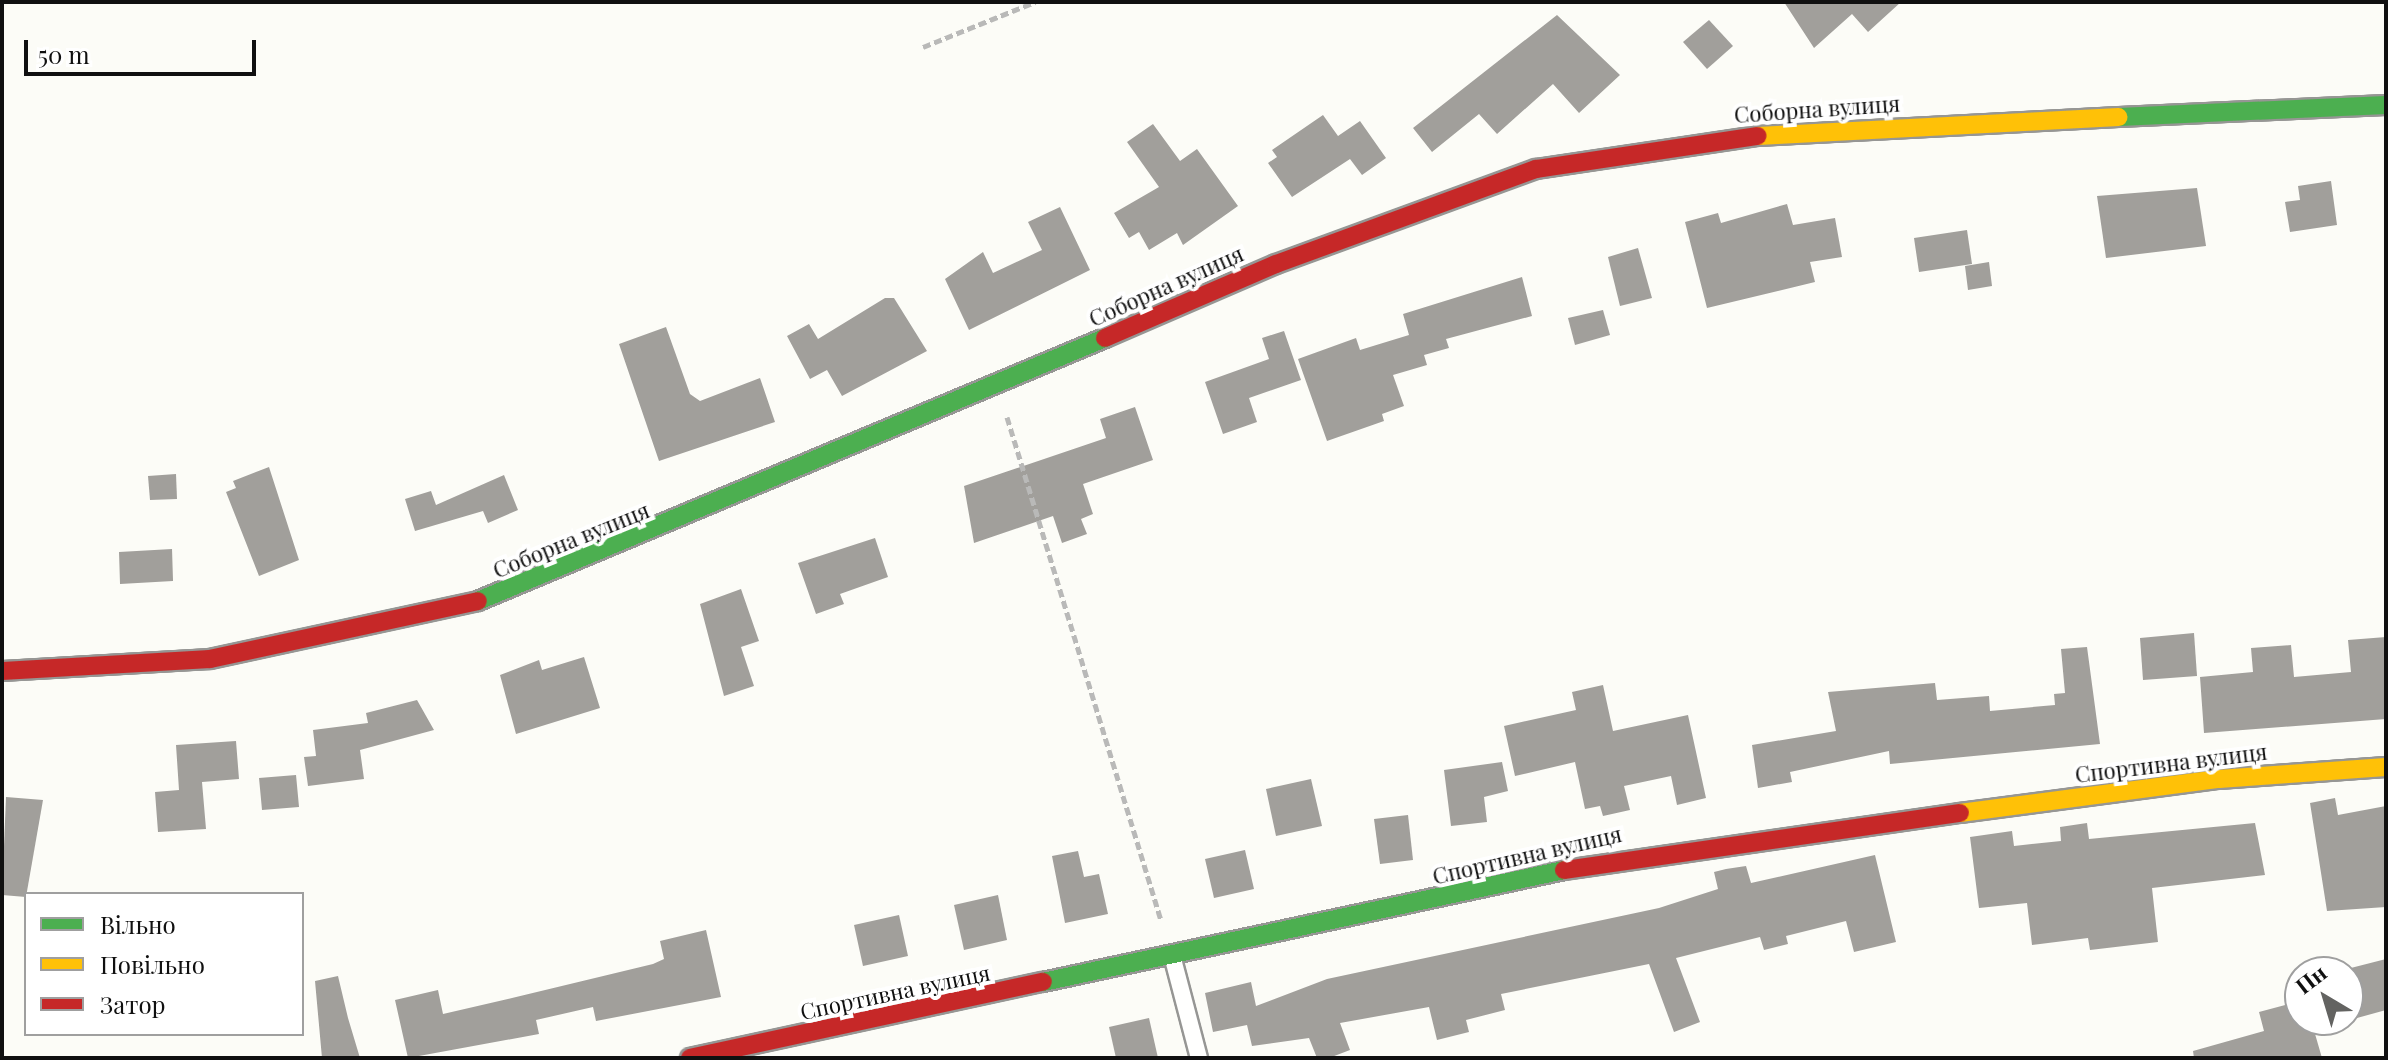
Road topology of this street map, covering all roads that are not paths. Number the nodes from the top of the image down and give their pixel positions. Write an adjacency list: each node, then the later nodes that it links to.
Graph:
1 (2386, 105): 2 (street, Соборна вулиця)
2 (2, 671)
3 (2386, 767): 4 (street, Спортивна вулиця)
4 (1173, 959): 5 (street, Спортивна вулиця); 6 (lane)
5 (690, 1058)
6 (1199, 1058)

